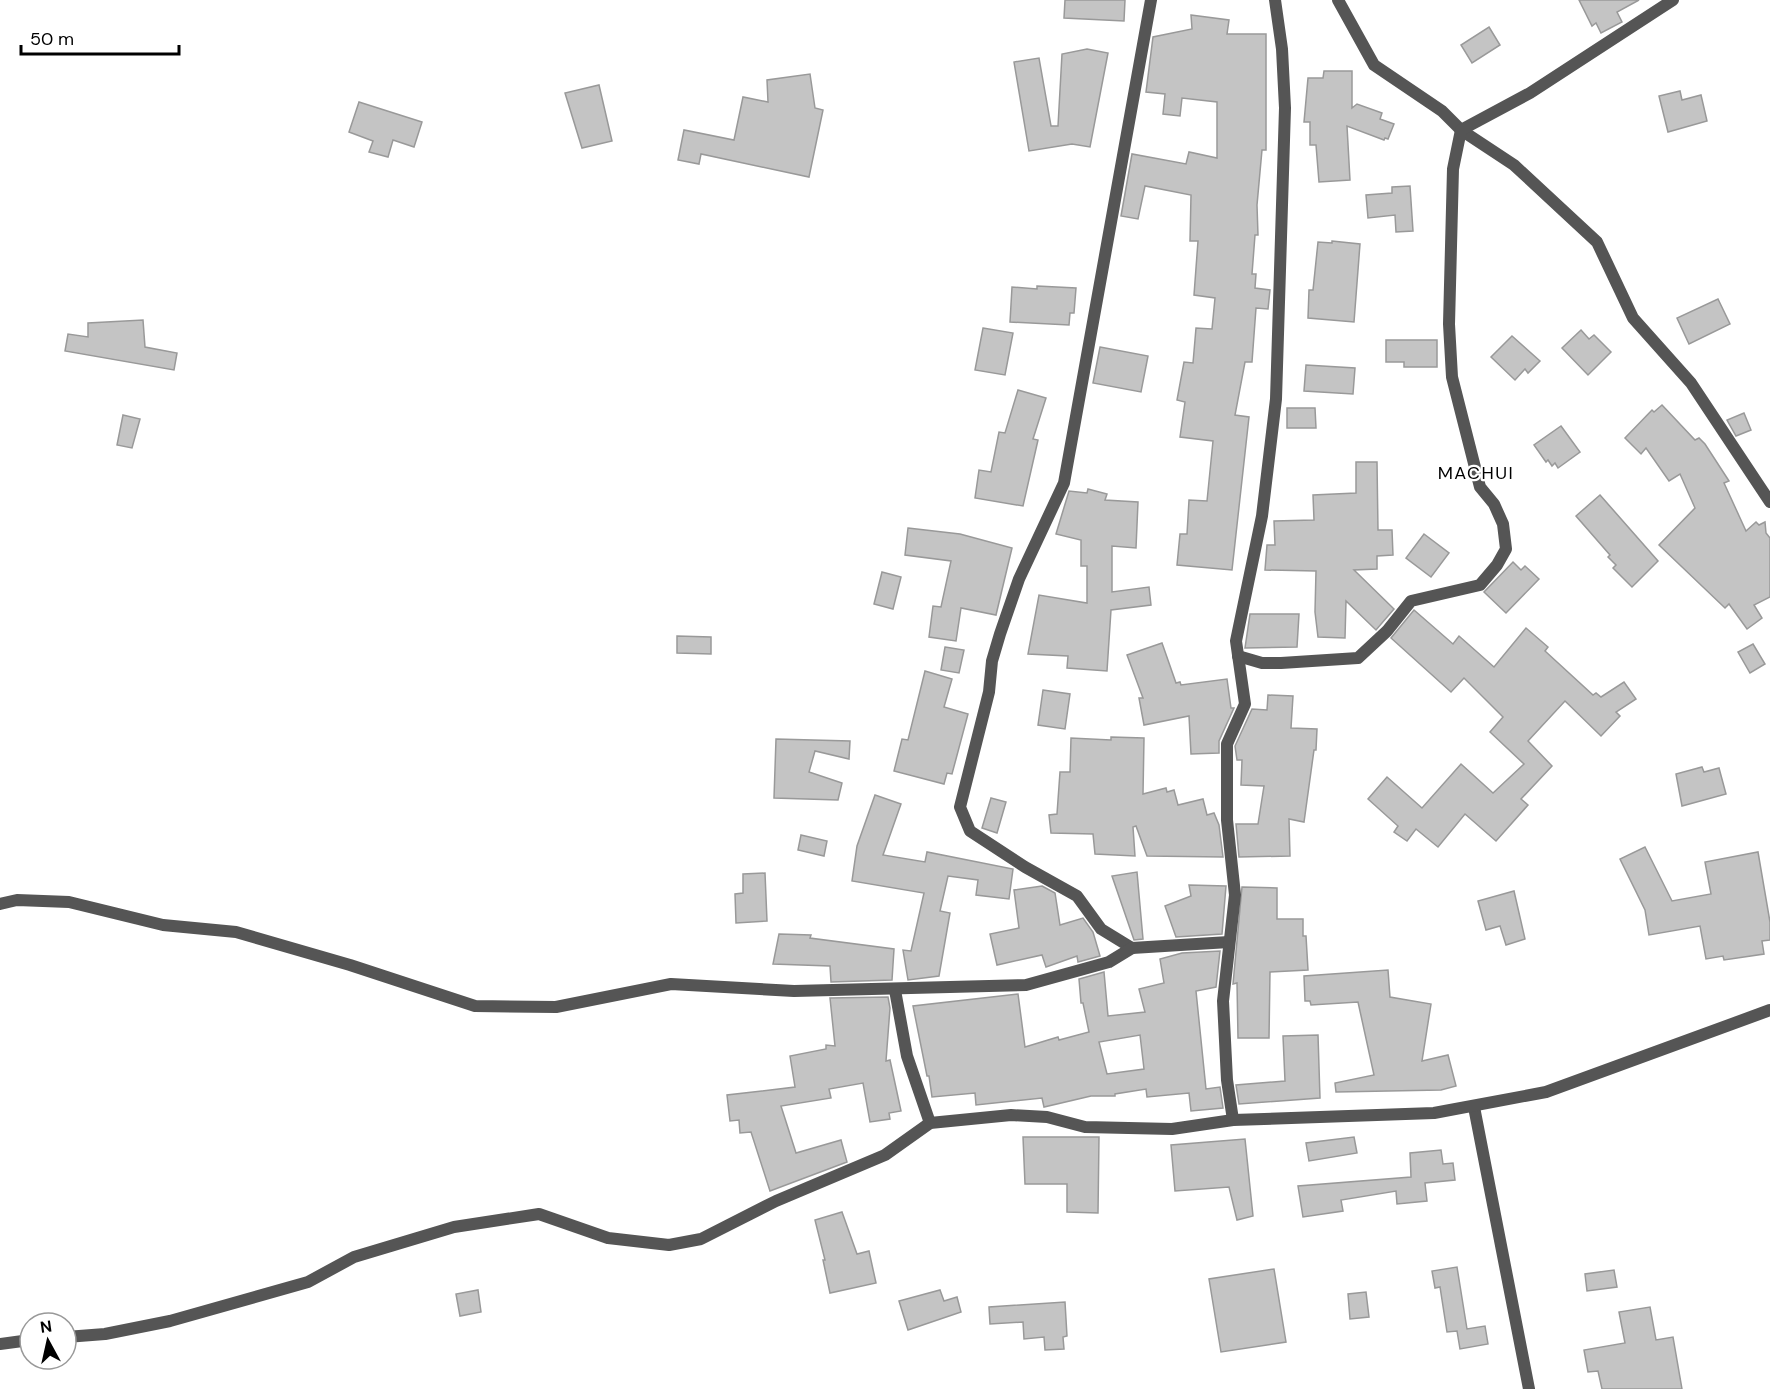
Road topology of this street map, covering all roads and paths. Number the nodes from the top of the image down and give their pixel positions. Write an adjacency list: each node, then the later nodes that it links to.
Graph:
1 (1151, 0): 10 (street)
2 (1275, 0): 7 (street)
3 (1338, 0): 5 (street)
4 (1673, 0): 5 (street)
5 (1461, 130): 6 (street); 7 (street)
6 (1770, 502)
7 (1238, 656): 9 (street)
8 (0, 904): 11 (street)
9 (1229, 942): 10 (street); 14 (street)
10 (1132, 948): 11 (street)
11 (895, 990): 15 (street)
12 (1770, 1010): 13 (street)
13 (1474, 1107): 14 (street); 19 (street)
14 (1233, 1120): 15 (street)
15 (930, 1123): 16 (street)
16 (78, 1336)
17 (18, 1342): 18 (street)
18 (0, 1344)
19 (1529, 1389)

